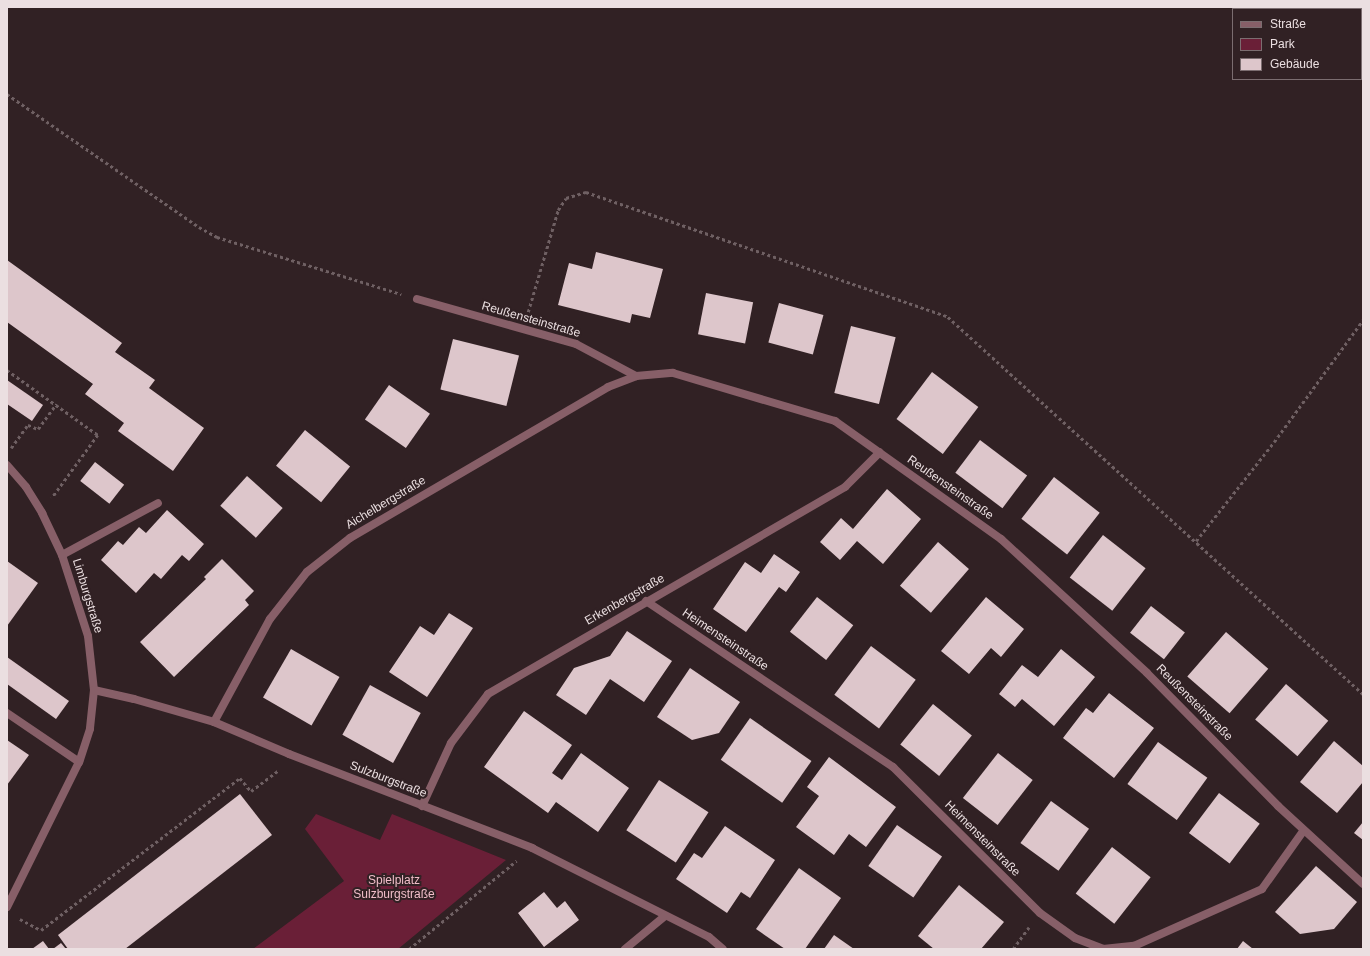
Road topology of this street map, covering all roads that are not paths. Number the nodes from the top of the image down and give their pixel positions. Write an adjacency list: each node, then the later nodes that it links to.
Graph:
1 (417, 299): 2 (street, Reußensteinstraße)
2 (636, 376): 3 (street, Reußensteinstraße); 10 (street, Aichelbergstraße)
3 (880, 452): 7 (street, Erkenbergstraße); 13 (street, Reußensteinstraße)
4 (7, 465): 6 (street, Limburgstraße)
5 (158, 504): 6 (street, Limburgstraße)
6 (62, 555): 8 (street, Limburgstraße)
7 (646, 601): 12 (street, Erkenbergstraße); 13 (street, Heimensteinstraße)
8 (94, 690): 10 (street, Sulzburgstraße); 11 (street, Limburgstraße)
9 (7, 713): 11 (street)
10 (214, 722): 12 (street, Sulzburgstraße)
11 (79, 762): 15 (street, Limburgstraße)
12 (422, 806): 16 (street, Sulzburgstraße)
13 (1304, 830): 14 (street, Reußensteinstraße)
14 (1363, 884)
15 (7, 907)
16 (665, 916): 17 (street); 18 (street, Sulzburgstraße)
17 (625, 949)
18 (723, 949)

